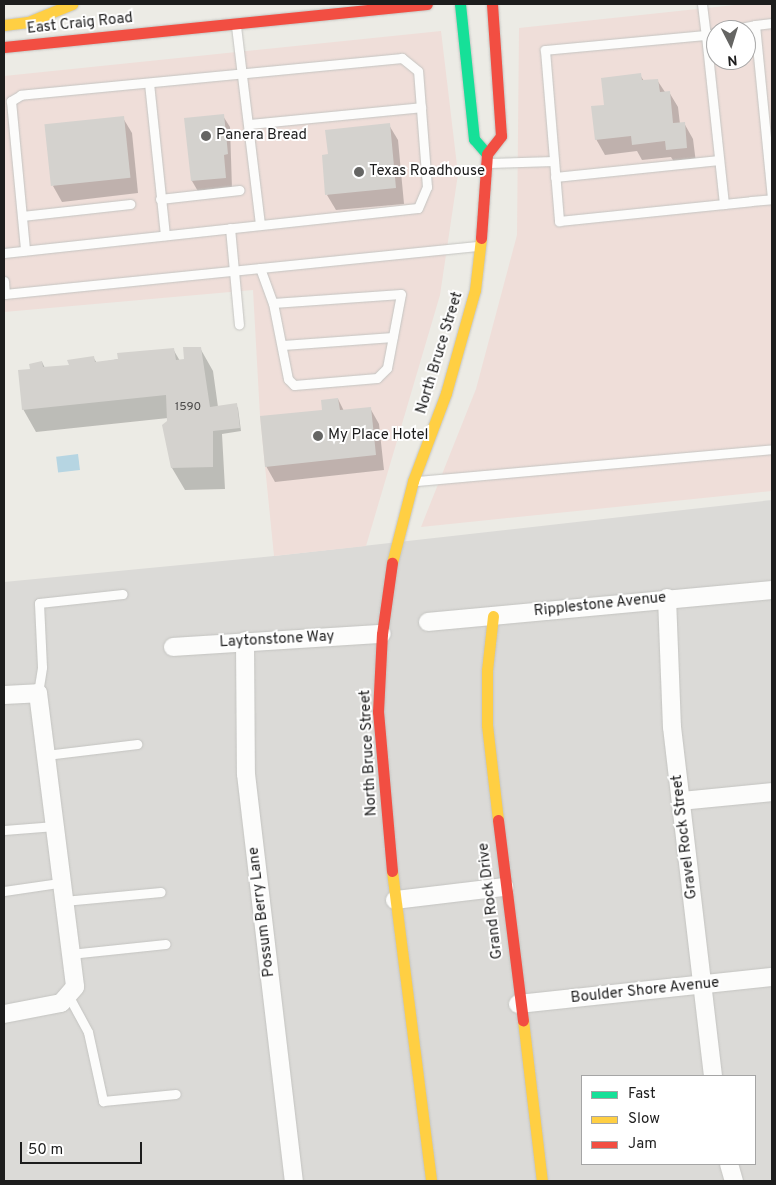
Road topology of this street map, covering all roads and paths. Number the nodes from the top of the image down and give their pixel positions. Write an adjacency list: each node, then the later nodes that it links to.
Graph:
1 (72, 4): 8 (street)
2 (427, 4): 6 (street, East Craig Road)
3 (460, 4): 20 (street)
4 (492, 4): 20 (street)
5 (702, 4): 11 (lane)
6 (236, 23): 12 (street, East Craig Road); 14 (lane)
7 (772, 23): 9 (lane)
8 (4, 25)
9 (756, 25)
10 (756, 33): 19 (lane)
11 (706, 35): 22 (lane)
12 (4, 46)
13 (710, 70): 21 (lane)
14 (242, 74): 15 (lane); 17 (lane); 18 (lane)
15 (149, 83): 16 (lane); 26 (lane)
16 (7, 101): 29 (lane)
17 (421, 107): 18 (lane); 30 (lane)
18 (249, 124): 30 (lane)
19 (770, 151): 25 (lane)
20 (486, 158): 22 (lane); 33 (street, North Bruce Street)
21 (719, 160): 23 (lane); 28 (lane)
22 (554, 161): 23 (lane)
23 (555, 177): 28 (lane)
24 (239, 190): 26 (lane)
25 (772, 198): 28 (lane)
26 (160, 199): 32 (lane)
27 (130, 204): 29 (lane)
28 (724, 204)
29 (22, 216): 34 (lane)
30 (260, 225): 31 (lane)
31 (230, 228): 32 (lane); 37 (lane)
32 (165, 235): 34 (lane)
33 (480, 246): 36 (lane); 45 (street, North Bruce Street)
34 (25, 250): 35 (lane)
35 (4, 253)
36 (260, 268): 37 (lane); 40 (lane)
37 (234, 271): 39 (lane); 41 (lane)
38 (4, 281): 39 (lane)
39 (4, 294)
40 (273, 303): 42 (lane); 43 (lane)
41 (239, 325)
42 (393, 337): 43 (lane); 43 (lane)
43 (283, 345)
44 (772, 450): 45 (lane)
45 (413, 482): 51 (street, North Bruce Street)
46 (772, 590): 48 (street, Ripplestone Avenue)
47 (122, 594): 54 (lane)
48 (667, 598): 49 (street, Ripplestone Avenue); 59 (street, Gravel Rock Street)
49 (492, 616): 50 (street, Ripplestone Avenue); 63 (street, Grand Rock Drive)
50 (428, 622)
51 (382, 634): 52 (street, Laytonstone Way); 66 (street, North Bruce Street)
52 (245, 642): 53 (street, Laytonstone Way); 78 (street, Possum Berry Lane)
53 (173, 647)
54 (38, 692): 55 (street); 57 (street)
55 (4, 695)
56 (137, 744): 57 (lane)
57 (46, 755): 60 (street)
58 (772, 792): 59 (street)
59 (680, 801): 71 (street, Gravel Rock Street)
60 (55, 826): 61 (lane); 62 (street)
61 (4, 830)
62 (60, 882): 64 (lane); 67 (street)
63 (504, 887): 66 (street); 73 (street, Grand Rock Drive)
64 (4, 891)
65 (161, 892): 67 (lane)
66 (395, 900): 79 (street, North Bruce Street)
67 (64, 901): 69 (street)
68 (165, 944): 69 (lane)
69 (70, 954): 72 (street)
70 (772, 978): 71 (street, Boulder Shore Avenue)
71 (702, 985): 73 (street, Boulder Shore Avenue); 75 (street, Gravel Rock Street)
72 (68, 995): 74 (street); 76 (lane)
73 (518, 1004): 80 (street, Grand Rock Drive)
74 (4, 1014)
75 (713, 1075)
76 (176, 1094)
77 (729, 1165): 81 (street)
78 (294, 1181)
79 (431, 1181)
80 (542, 1181)
81 (734, 1181)

